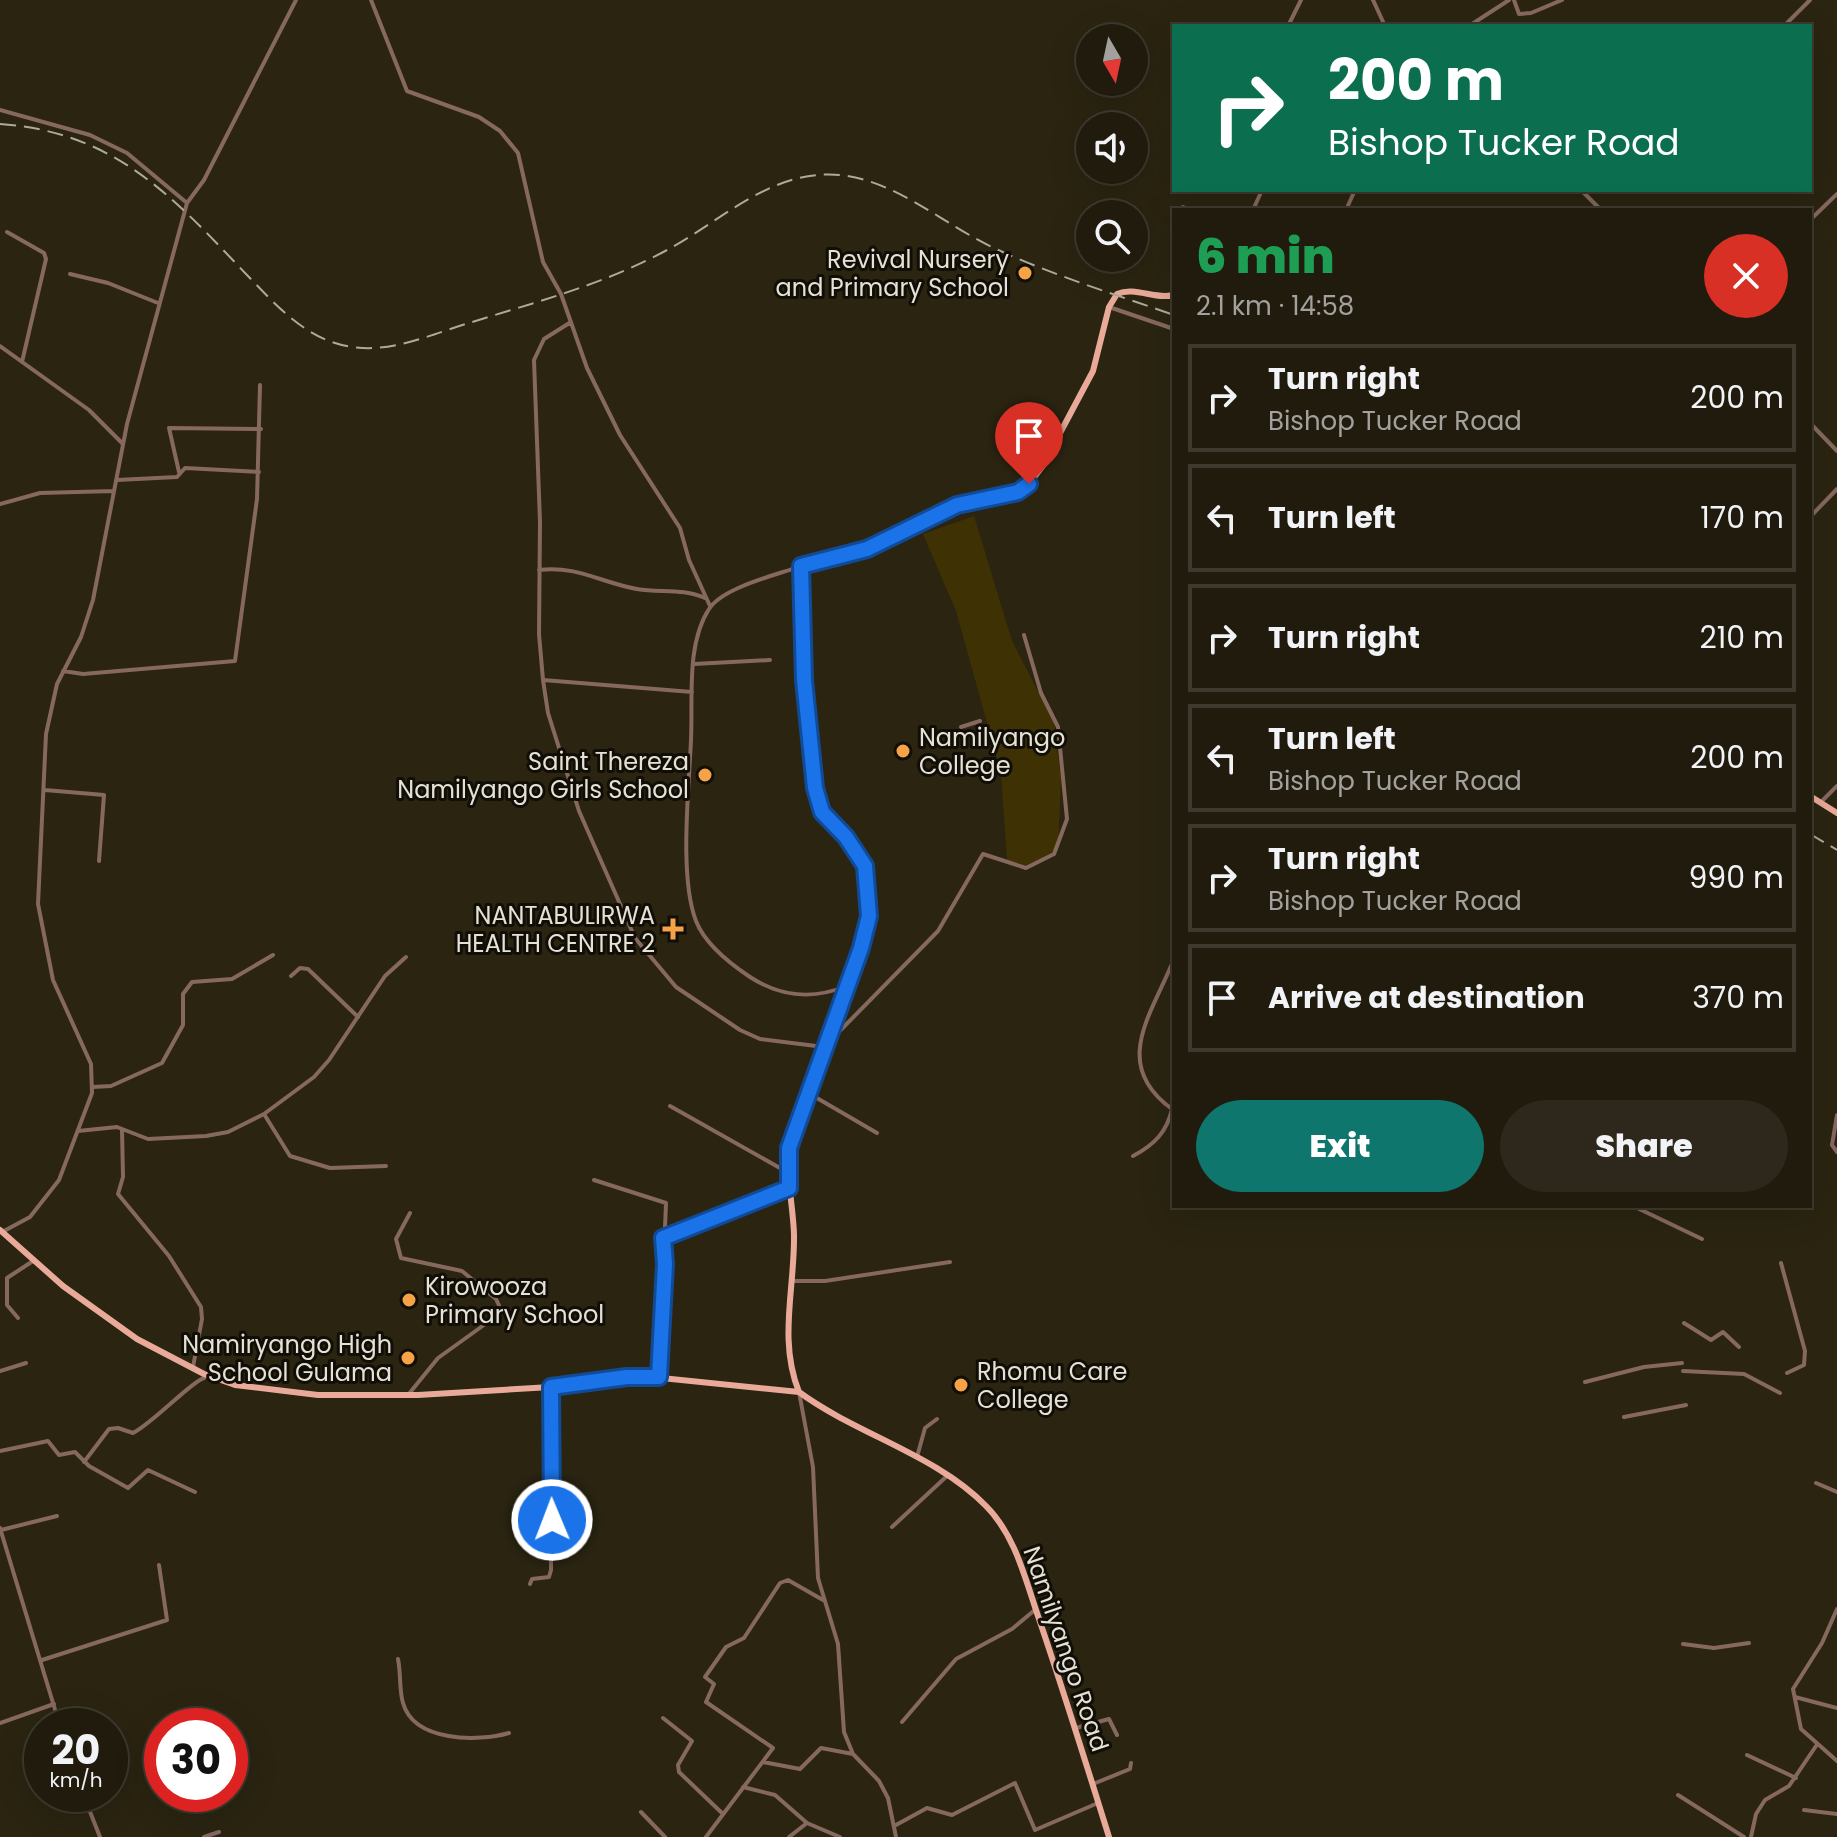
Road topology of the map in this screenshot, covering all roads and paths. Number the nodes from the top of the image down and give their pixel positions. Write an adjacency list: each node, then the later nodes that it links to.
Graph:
1 (296, 0): 15 (street)
2 (371, 0): 23 (street)
3 (1301, 0): 8 (street)
4 (1373, 0): 9 (street)
5 (1511, 0): 6 (street); 10 (street)
6 (1562, 0)
7 (1810, 0): 11 (street)
8 (1289, 24)
9 (1384, 24)
10 (1472, 24)
11 (1786, 24)
12 (0, 110): 15 (street)
13 (1583, 192): 16 (street)
14 (1837, 194): 17 (street)
15 (187, 203): 21 (street)
16 (1599, 208)
17 (1812, 218)
18 (7, 232): 26 (street)
19 (70, 274): 21 (street)
20 (1172, 295): 22 (main road)
21 (158, 303): 30 (street)
22 (1109, 307): 24 (street); 39 (main road)
23 (571, 322): 40 (street); 41 (street)
24 (1172, 328)
25 (0, 346): 26 (street)
26 (22, 362): 30 (street)
27 (260, 385): 29 (street)
28 (1812, 425): 31 (street)
29 (261, 429): 32 (street); 33 (street)
30 (123, 444): 34 (street)
31 (1837, 451)
32 (259, 472): 33 (street); 46 (street)
33 (180, 475): 34 (street)
34 (117, 480): 36 (street)
35 (1837, 489): 38 (street)
36 (114, 491): 37 (street); 46 (street)
37 (0, 504)
38 (1812, 515)
39 (801, 566): 42 (street); 61 (main road)
40 (539, 570): 41 (street); 47 (street)
41 (707, 599): 42 (street)
42 (710, 606): 45 (street)
43 (1024, 635): 63 (street)
44 (770, 660): 45 (street)
45 (694, 664): 48 (street)
46 (63, 671): 52 (street)
47 (543, 680): 48 (street); 63 (street)
48 (693, 692): 61 (street)
49 (980, 721): 50 (street)
50 (961, 727)
51 (1837, 786): 54 (street)
52 (45, 790): 56 (street); 64 (street)
53 (1812, 797): 54 (main road)
54 (1821, 802): 55 (main road)
55 (1837, 813)
56 (99, 861)
57 (273, 955): 64 (street)
58 (406, 957): 62 (street)
59 (1172, 963): 67 (street)
60 (291, 976): 62 (street)
61 (847, 986): 63 (main road)
62 (358, 1017): 69 (street)
63 (824, 1047): 65 (main road)
64 (93, 1087): 72 (street)
65 (808, 1093): 73 (street); 77 (main road)
66 (670, 1106): 77 (street)
67 (1172, 1109)
68 (1172, 1109): 75 (street)
69 (264, 1114): 71 (street); 76 (street)
70 (1837, 1115): 74 (street)
71 (122, 1129): 72 (street); 94 (street)
72 (78, 1131): 82 (street)
73 (877, 1133)
74 (1837, 1152)
75 (1133, 1156)
76 (386, 1166)
77 (787, 1172): 79 (main road)
78 (594, 1180): 83 (street)
79 (789, 1188): 83 (street); 88 (main road)
80 (1637, 1208): 84 (street)
81 (410, 1213): 104 (street)
82 (2, 1230): 85 (main road)
83 (663, 1238): 98 (street)
84 (1702, 1239)
85 (35, 1260): 89 (street); 94 (main road)
86 (950, 1262): 88 (street)
87 (1781, 1263): 97 (street)
88 (792, 1281): 102 (main road)
89 (18, 1318)
90 (1684, 1323): 91 (street)
91 (1739, 1347)
92 (26, 1363): 95 (street)
93 (1682, 1363): 100 (street)
94 (193, 1367): 104 (main road)
95 (0, 1371)
96 (1683, 1371): 103 (street)
97 (1787, 1373)
98 (659, 1377): 101 (main road); 102 (main road)
99 (204, 1378): 110 (street)
100 (1585, 1382)
101 (551, 1387): 104 (main road); 119 (street)
102 (799, 1392): 109 (main road, Namilyango Road); 120 (street)
103 (1780, 1393)
104 (408, 1395)
105 (1686, 1405): 106 (street)
106 (1624, 1417)
107 (937, 1419): 109 (street)
108 (0, 1451): 110 (street)
109 (917, 1460): 111 (main road, Namilyango Road)
110 (84, 1462): 113 (street)
111 (947, 1476): 116 (street); 121 (main road, Namilyango Road)
112 (1816, 1483): 114 (street)
113 (195, 1492)
114 (1837, 1492)
115 (57, 1516): 117 (street)
116 (892, 1527)
117 (0, 1529): 126 (street)
118 (159, 1565): 126 (street)
119 (530, 1584)
120 (823, 1600): 138 (street); 141 (street)
121 (1036, 1609): 132 (street); 134 (main road, Namilyango Road)
122 (1837, 1609): 127 (street)
123 (1749, 1643): 124 (street)
124 (1683, 1644)
125 (398, 1659): 135 (street)
126 (42, 1660): 128 (street)
127 (1795, 1697): 130 (street); 137 (street)
128 (54, 1704): 129 (street); 133 (street)
129 (55, 1708)
130 (1837, 1708)
131 (663, 1718): 151 (street)
132 (902, 1722)
133 (0, 1723)
134 (1076, 1728): 136 (street); 144 (main road, Namilyango Road)
135 (509, 1733)
136 (1117, 1735)
137 (1816, 1746): 140 (street); 143 (street)
138 (853, 1754): 141 (street); 154 (street)
139 (1747, 1755): 143 (street)
140 (1837, 1761)
141 (763, 1762): 145 (street)
142 (1131, 1763): 144 (street)
143 (1796, 1778): 165 (street)
144 (1093, 1784): 147 (main road, Namilyango Road)
145 (743, 1787): 151 (street); 153 (street)
146 (1678, 1795): 164 (street)
147 (1098, 1803): 154 (street); 163 (main road, Namilyango Road)
148 (1804, 1810): 152 (street)
149 (90, 1812): 156 (street)
150 (641, 1812): 158 (street)
151 (723, 1814): 159 (street)
152 (1837, 1814)
153 (807, 1823): 160 (street); 161 (street)
154 (895, 1825): 162 (street)
155 (219, 1832): 157 (street)
156 (100, 1837)
157 (204, 1837)
158 (665, 1837)
159 (706, 1837)
160 (789, 1837)
161 (840, 1837)
162 (896, 1837)
163 (1109, 1837)
164 (1744, 1837)
165 (1751, 1837)

